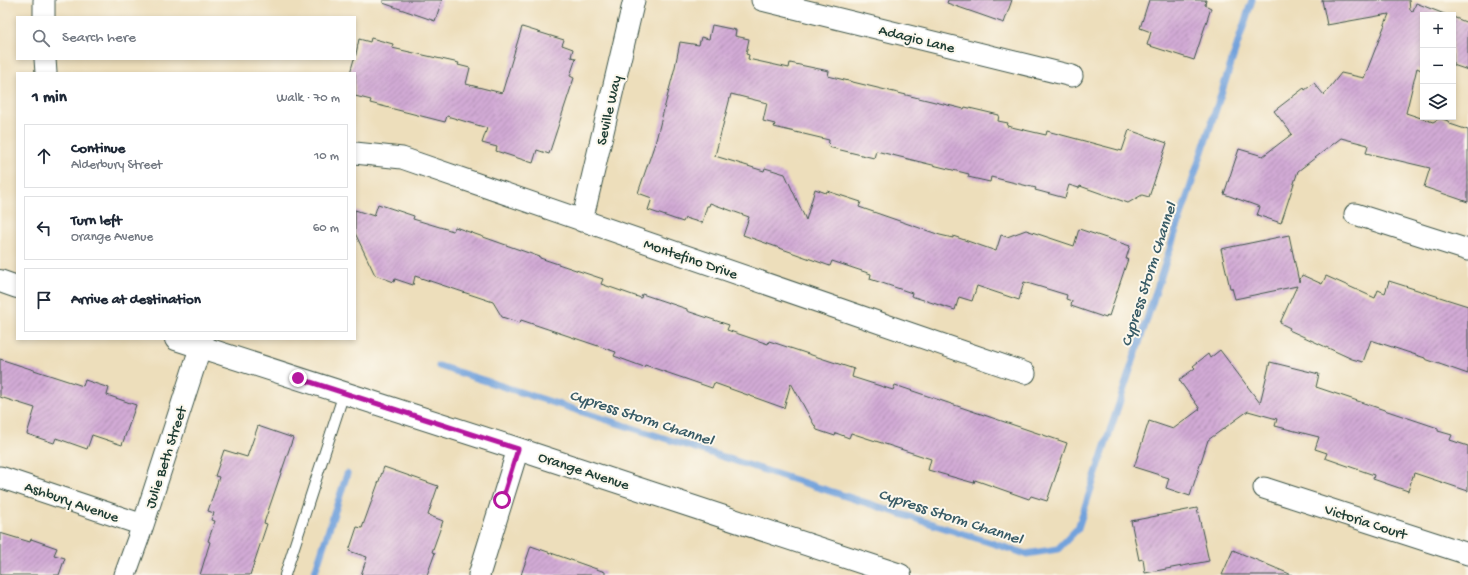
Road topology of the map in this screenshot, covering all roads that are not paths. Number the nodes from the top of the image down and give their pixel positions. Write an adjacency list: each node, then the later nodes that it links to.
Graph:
1 (44, 0): 4 (street)
2 (634, 0): 10 (street, Seville Way)
3 (762, 0): 7 (street, Adagio Lane)
4 (44, 16)
5 (45, 60): 6 (street)
6 (46, 72)
7 (1072, 76)
8 (356, 153): 10 (street, Montefino Drive)
9 (1355, 214): 11 (street)
10 (582, 221): 16 (street, Montefino Drive)
11 (1468, 250)
12 (0, 281): 13 (main road)
13 (16, 287)
14 (182, 340): 15 (main road, Orange Avenue)
15 (202, 343): 17 (main road, Orange Avenue); 21 (street, Julie Beth Street)
16 (1025, 373)
17 (344, 393): 18 (main road, Orange Avenue); 24 (lane)
18 (518, 449): 25 (street); 26 (main road, Orange Avenue)
19 (0, 476): 21 (street, Ashbury Avenue)
20 (1264, 488): 22 (street, Victoria Court)
21 (143, 525): 23 (street, Julie Beth Street)
22 (1468, 554)
23 (125, 575)
24 (285, 575)
25 (479, 575)
26 (900, 575)

